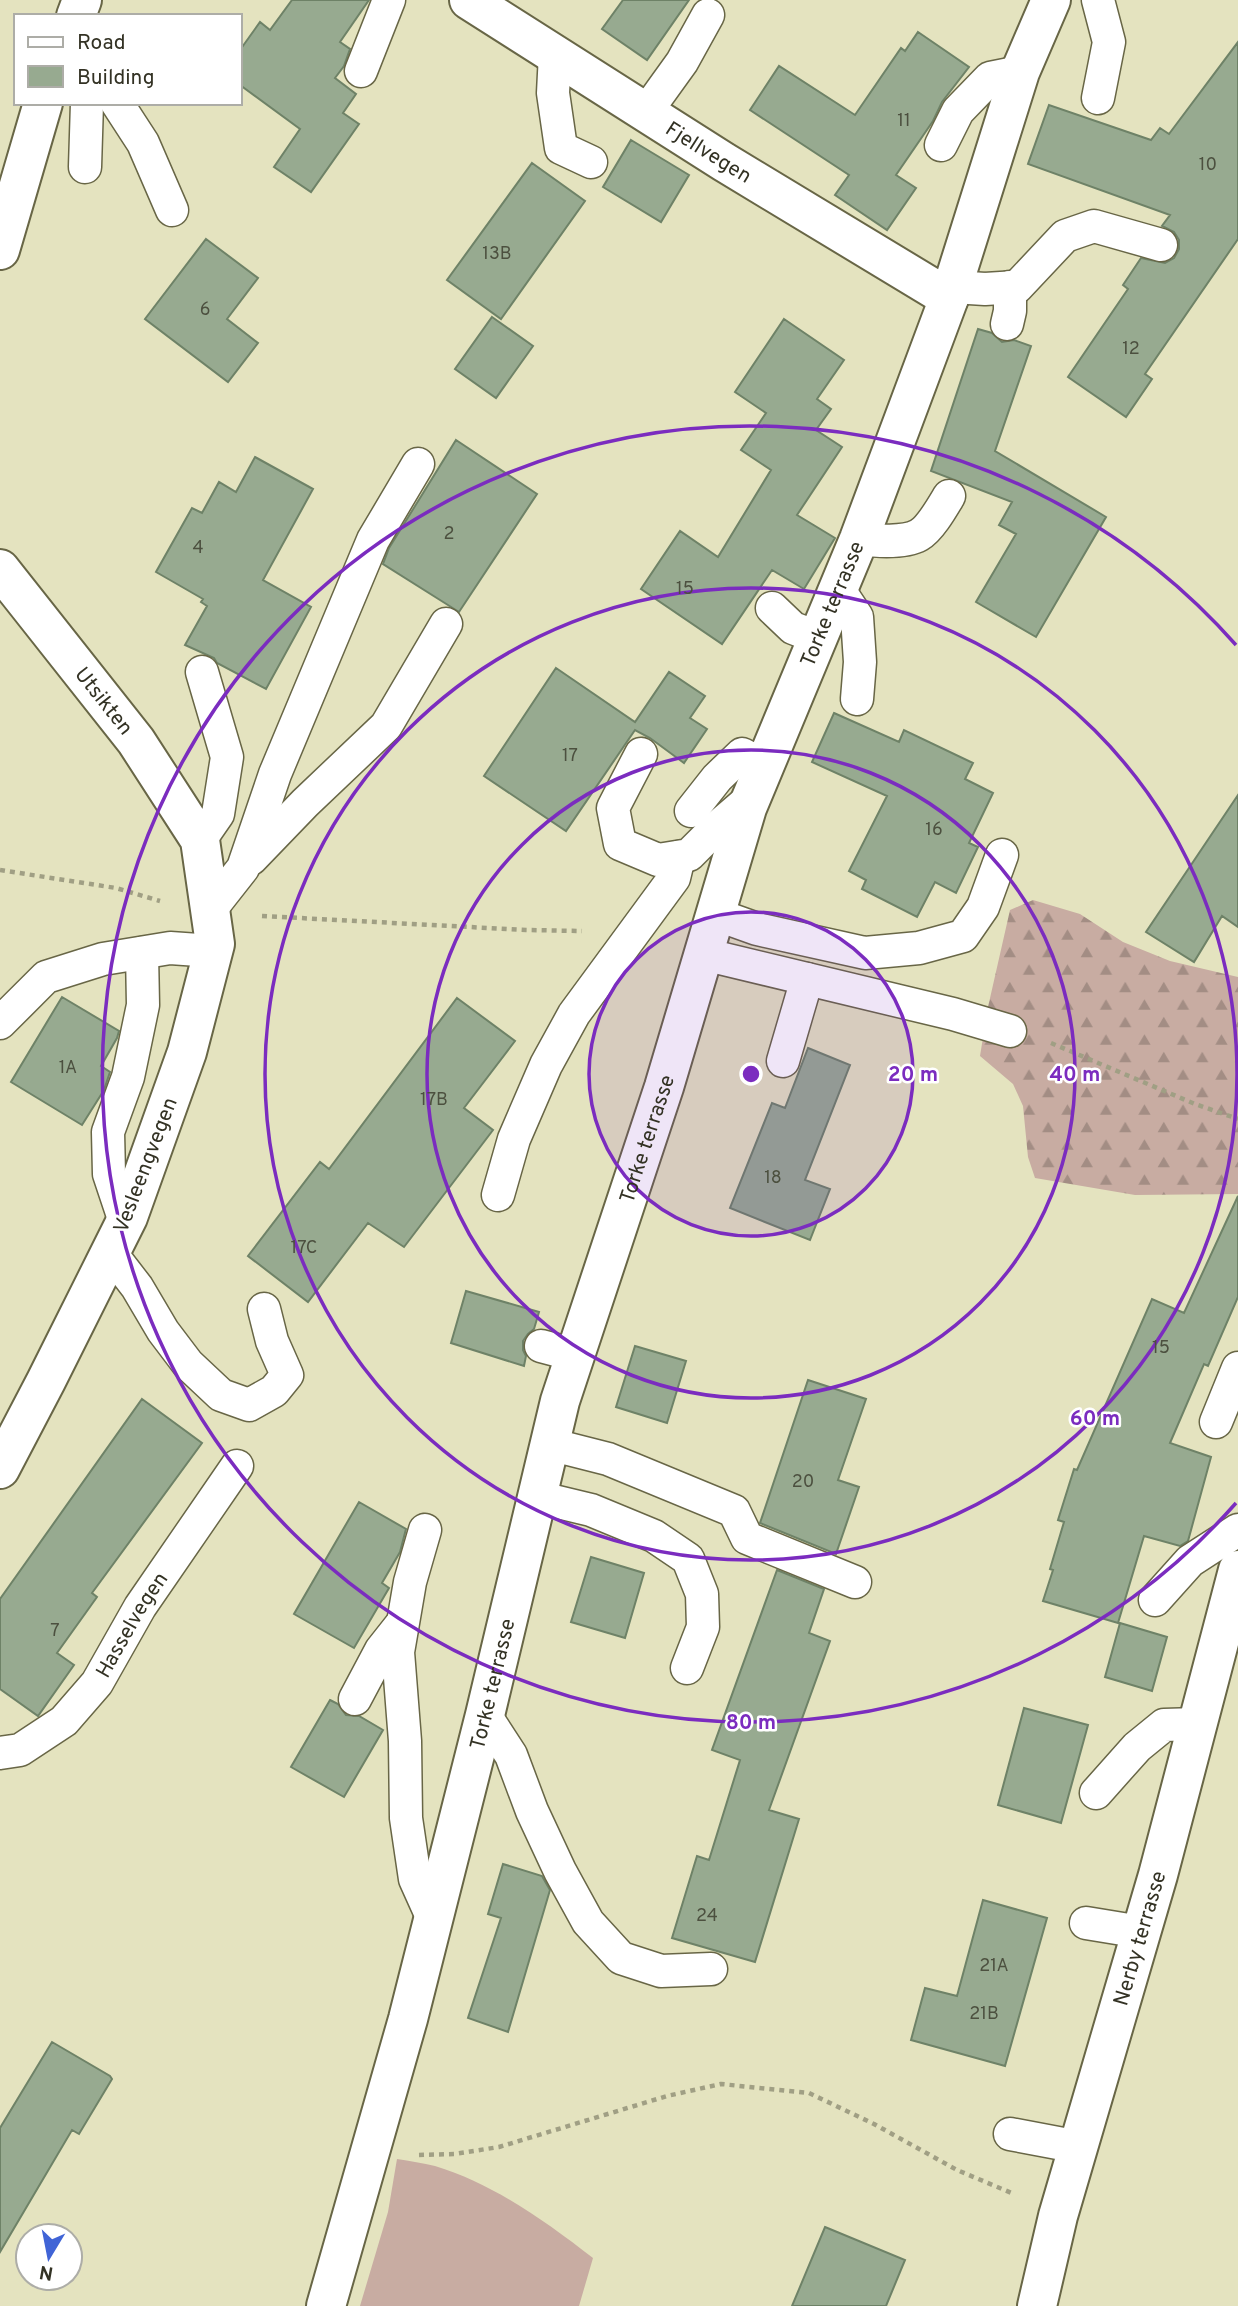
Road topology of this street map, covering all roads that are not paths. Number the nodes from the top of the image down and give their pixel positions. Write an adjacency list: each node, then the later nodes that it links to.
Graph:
1 (389, 0): 7 (lane)
2 (470, 0): 6 (street, Fjellvegen)
3 (1051, 0): 8 (street, Torke terrasse)
4 (1098, 0): 9 (lane)
5 (708, 15): 13 (lane)
6 (555, 54): 13 (street, Fjellvegen); 15 (lane)
7 (361, 71)
8 (1020, 72): 14 (lane); 21 (street, Torke terrasse)
9 (1098, 98)
10 (43, 105): 19 (street)
11 (87, 105): 16 (lane)
12 (118, 105): 17 (lane)
13 (646, 112): 21 (street, Fjellvegen)
14 (941, 145)
15 (591, 162)
16 (85, 167)
17 (172, 210)
18 (1161, 245): 20 (lane)
19 (0, 250)
20 (1010, 287): 21 (lane); 22 (lane)
21 (951, 293): 25 (street, Torke terrasse)
22 (1007, 324)
23 (418, 464): 39 (lane)
24 (949, 496): 25 (lane)
25 (859, 539): 27 (street, Torke terrasse)
26 (0, 569): 36 (street, Utsikten)
27 (839, 590): 30 (street, Torke terrasse); 32 (lane)
28 (772, 608): 30 (lane)
29 (446, 624): 39 (lane)
30 (819, 638): 34 (street, Torke terrasse)
31 (202, 672): 36 (lane)
32 (857, 699)
33 (641, 754): 38 (lane)
34 (758, 782): 35 (lane); 38 (lane); 41 (street, Torke terrasse)
35 (691, 811)
36 (200, 840): 40 (street, Vesleengvegen)
37 (1002, 855): 41 (lane)
38 (679, 857): 49 (lane)
39 (243, 868): 40 (lane)
40 (210, 910): 42 (street, Vesleengvegen)
41 (715, 914): 44 (street, Torke terrasse)
42 (213, 951): 43 (lane); 50 (street, Vesleengvegen)
43 (142, 953): 46 (lane); 50 (lane)
44 (703, 954): 45 (lane); 54 (street, Torke terrasse)
45 (807, 979): 47 (lane); 48 (lane)
46 (0, 1023)
47 (1010, 1031)
48 (783, 1061)
49 (498, 1195)
50 (118, 1237): 51 (lane); 56 (street, Vesleengvegen)
51 (264, 1310)
52 (1238, 1368): 53 (lane)
53 (1216, 1422)
54 (549, 1444): 57 (street, Torke terrasse); 61 (lane)
55 (237, 1466): 68 (lane, Hasselvegen)
56 (0, 1469)
57 (537, 1497): 64 (lane); 66 (street, Torke terrasse)
58 (425, 1530): 63 (lane)
59 (1238, 1530): 62 (lane)
60 (1238, 1570): 67 (street, Nerby terrasse)
61 (855, 1582)
62 (1155, 1600)
63 (403, 1622): 65 (lane); 70 (lane)
64 (687, 1668)
65 (355, 1699)
66 (485, 1715): 70 (street, Torke terrasse); 73 (lane)
67 (1197, 1724): 69 (lane); 72 (street, Nerby terrasse)
68 (0, 1753)
69 (1096, 1793)
70 (433, 1919): 76 (street, Torke terrasse)
71 (1086, 1923): 72 (lane)
72 (1141, 1932): 75 (street, Nerby terrasse)
73 (711, 1969)
74 (1010, 2134): 75 (lane)
75 (1079, 2147): 77 (street, Nerby terrasse)
76 (326, 2306)
77 (1037, 2306)

